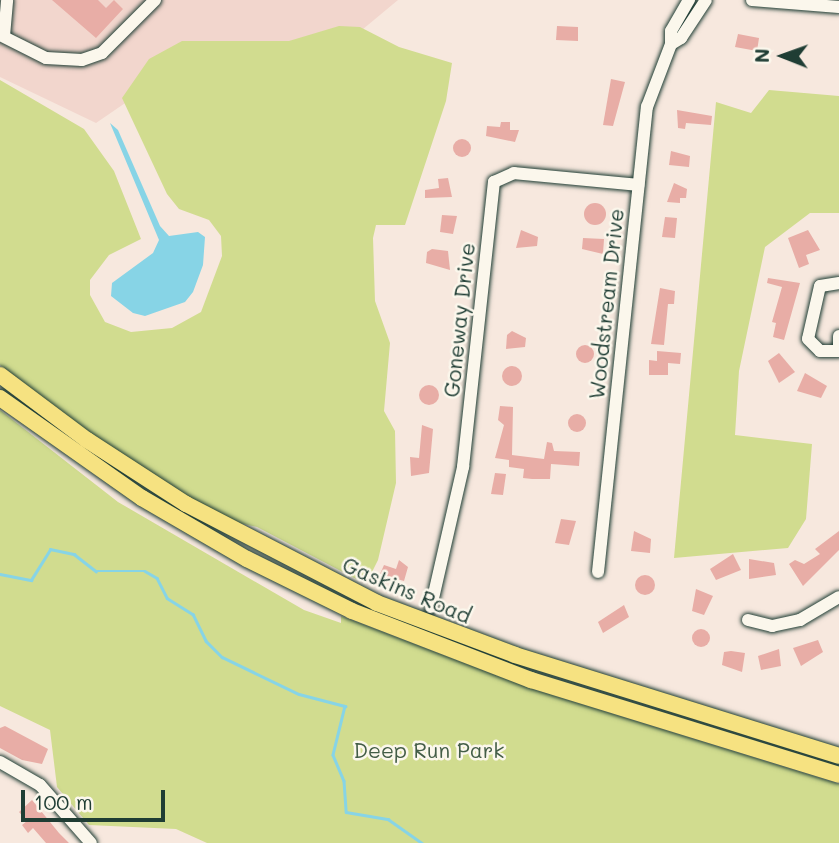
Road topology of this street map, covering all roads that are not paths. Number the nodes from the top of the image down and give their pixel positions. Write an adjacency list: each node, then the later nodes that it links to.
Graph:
1 (7, 0): 7 (street)
2 (155, 0): 7 (street)
3 (689, 0): 8 (street, Woodstream Drive)
4 (706, 0): 8 (street, Woodstream Drive)
5 (752, 0): 6 (street)
6 (839, 7)
7 (2, 36)
8 (671, 44): 9 (street, Woodstream Drive)
9 (638, 185): 15 (street, Woodstream Drive); 17 (street, Goneway Drive)
10 (839, 283): 12 (street)
11 (839, 336): 12 (street)
12 (839, 349)
13 (0, 375): 19 (main road, Gaskins Road)
14 (0, 398): 21 (main road, Gaskins Road)
15 (598, 572)
16 (839, 597): 18 (street)
17 (431, 607)
18 (748, 620)
19 (839, 756)
20 (0, 762): 22 (street)
21 (839, 775)
22 (91, 843)

